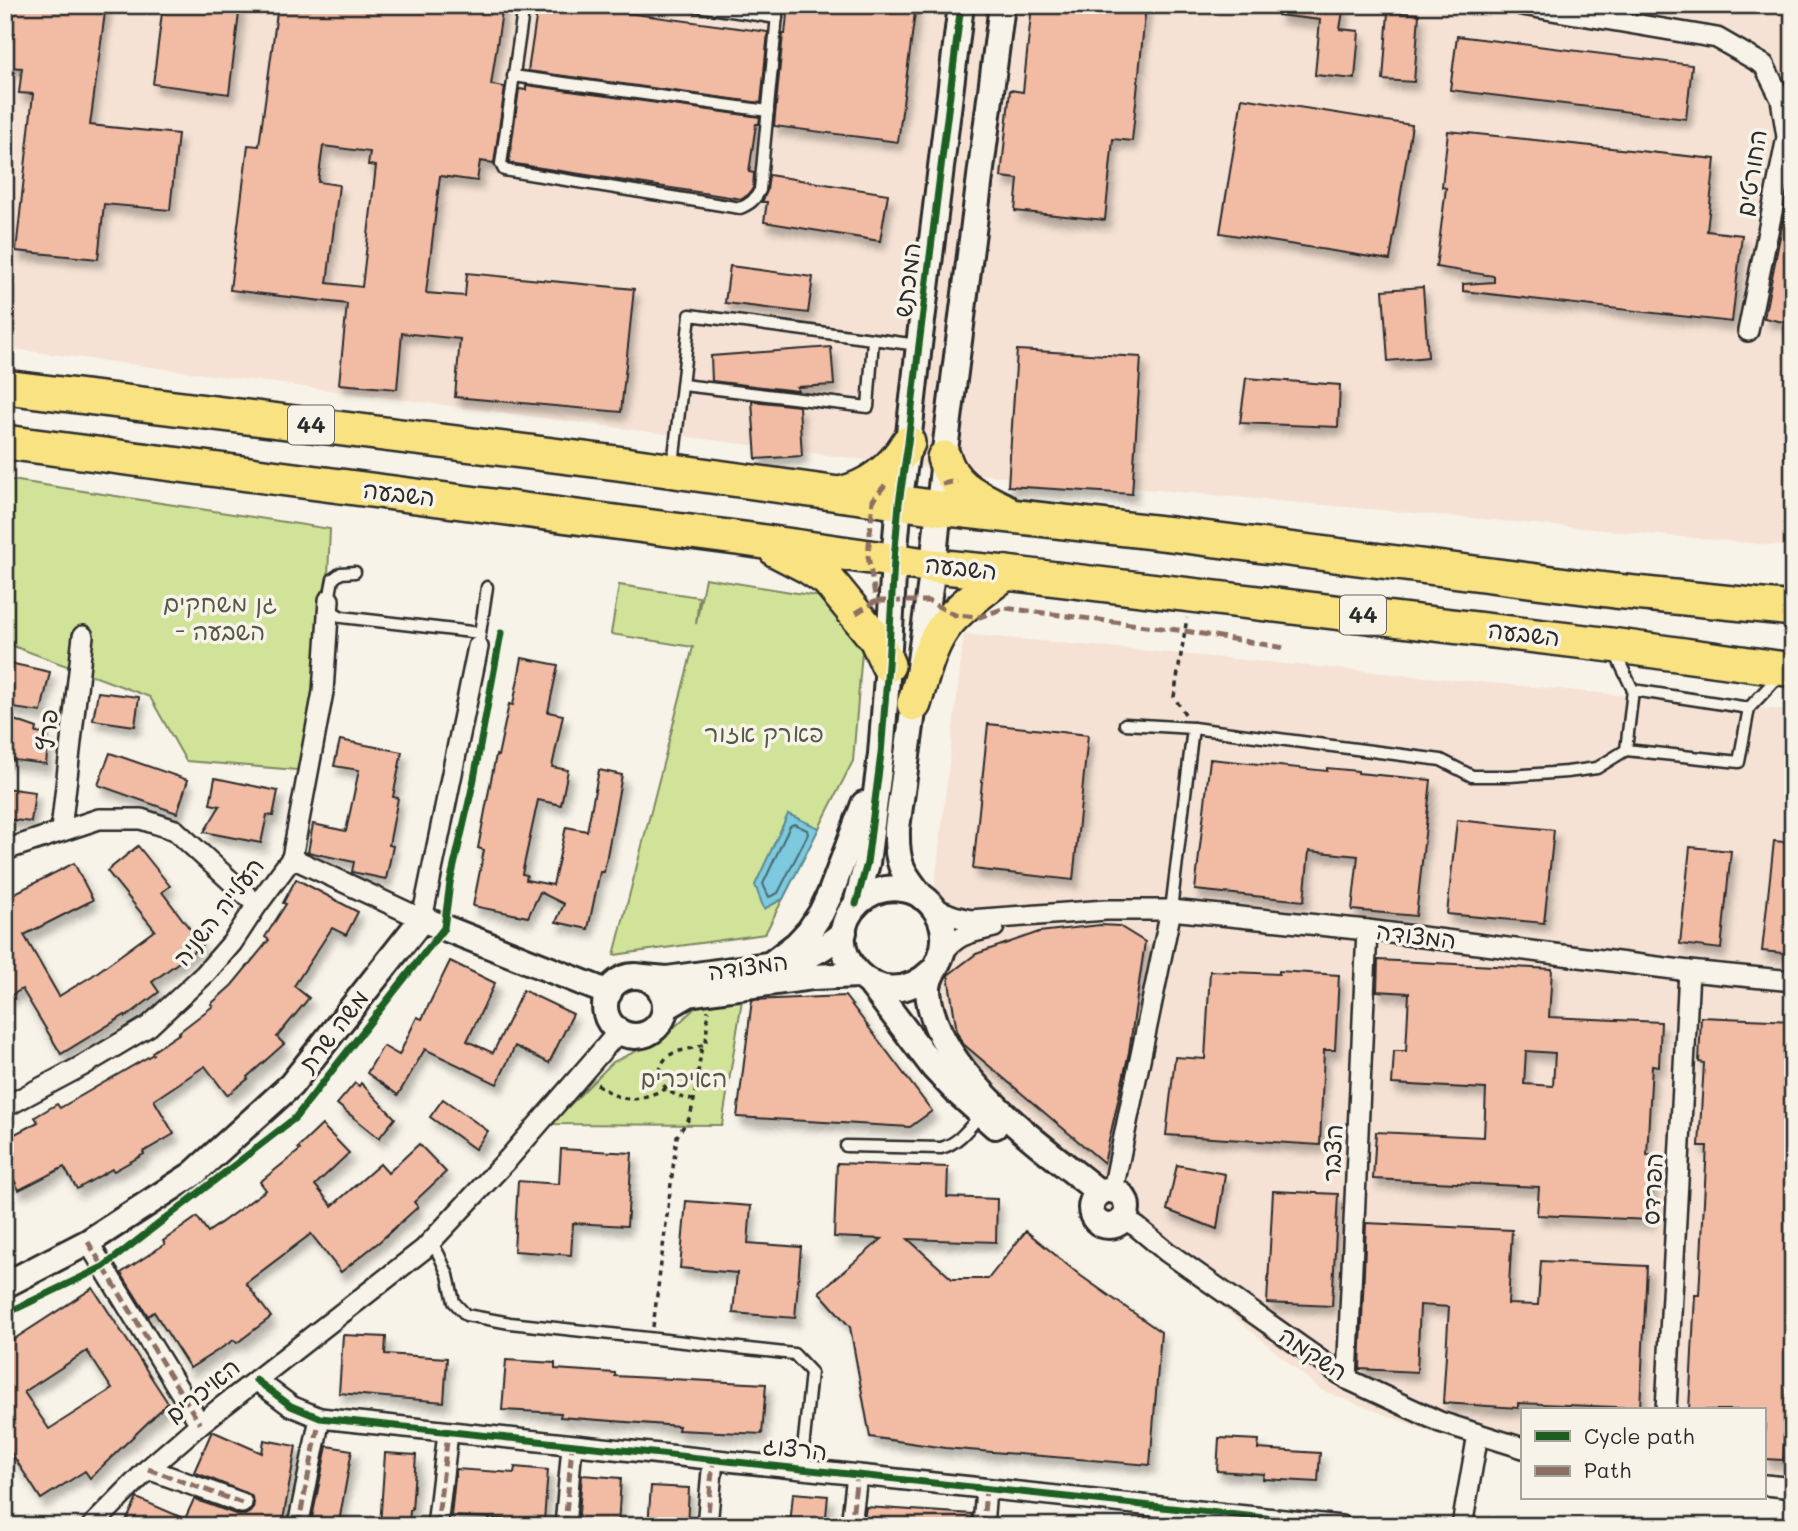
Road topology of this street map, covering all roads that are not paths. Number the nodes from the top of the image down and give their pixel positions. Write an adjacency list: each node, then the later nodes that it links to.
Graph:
1 (524, 5): 8 (lane)
2 (690, 5): 7 (lane)
3 (778, 5): 7 (lane)
4 (961, 5): 12 (street, המכתש)
5 (1002, 5): 17 (street)
6 (1522, 5): 10 (street, החורטים)
7 (777, 18): 9 (lane)
8 (513, 76): 9 (lane); 9 (lane)
9 (768, 111)
10 (1748, 331)
11 (873, 340): 12 (lane); 13 (lane); 13 (lane)
12 (919, 345): 16 (street, המכתש)
13 (683, 385): 18 (lane)
14 (5, 387): 18 (highway, 44)
15 (5, 442): 23 (highway, השבעה / 44)
16 (908, 443): 19 (highway); 20 (street, המכתש)
17 (944, 458): 21 (street); 22 (highway)
18 (672, 471): 19 (highway, 44)
19 (837, 495): 20 (highway, 44)
20 (899, 503): 21 (highway, 44); 24 (street, המכתש)
21 (939, 508): 22 (highway, 44); 25 (street)
22 (1016, 516): 30 (highway, 44)
23 (744, 539): 24 (highway, השבעה / 44); 34 (highway)
24 (894, 560): 25 (highway, השבעה / 44); 34 (street, המכתש)
25 (933, 566): 27 (highway, השבעה / 44); 37 (street)
26 (355, 572): 29 (lane)
27 (1006, 573): 33 (highway, השבעה / 44); 37 (highway)
28 (487, 587): 32 (lane)
29 (329, 600): 32 (lane); 45 (street)
30 (1793, 610)
31 (83, 636): 43 (street, פרץ)
32 (479, 640): 51 (street, משה שרת)
33 (1611, 645): 35 (highway, השבעה / 44); 36 (lane)
34 (888, 665): 42 (street, המכתש)
35 (1789, 669): 38 (lane)
36 (1633, 690): 38 (lane); 41 (lane)
37 (914, 704): 46 (street)
38 (1749, 708): 41 (lane)
39 (1125, 724): 40 (lane)
40 (1194, 728): 41 (lane); 49 (lane)
41 (1626, 750)
42 (881, 754): 47 (street); 55 (street)
43 (61, 830): 44 (street); 48 (street)
44 (5, 850)
45 (292, 858): 48 (street, העלייה השניה); 51 (street)
46 (928, 902): 47 (street); 50 (street, המצודה); 54 (street)
47 (856, 904): 53 (street)
48 (257, 905): 63 (street, העלייה השניה)
49 (1171, 911): 50 (street, המצודה); 52 (street, המצודה); 66 (street)
50 (1039, 914): 54 (street, המצודה)
51 (422, 919): 60 (street); 69 (street, משה שרת)
52 (1367, 930): 56 (street, המצודה); 71 (street, הצבר)
53 (844, 932): 55 (street, המצודה); 58 (street)
54 (937, 963): 58 (street); 66 (street)
55 (771, 964): 57 (street, המצודה)
56 (1689, 971): 59 (street, המצודה); 73 (street, הפרדס)
57 (644, 977): 60 (street); 61 (street)
58 (864, 979): 61 (street, המצודה); 64 (street)
59 (1793, 981)
60 (609, 993): 62 (street)
61 (665, 1008): 62 (street)
62 (619, 1031): 68 (street, האיכרים)
63 (5, 1107)
64 (981, 1114): 65 (lane); 66 (street)
65 (846, 1146)
66 (1101, 1197): 67 (street)
67 (1124, 1219): 71 (street, השקמה)
68 (431, 1241): 72 (street, האיכרים); 82 (lane)
69 (88, 1242): 70 (street, משה שרת); 75 (street)
70 (5, 1285)
71 (1347, 1379): 77 (street, השקמה)
72 (256, 1380): 74 (street, הרצוג); 75 (street, האיכרים)
73 (1666, 1408)
74 (320, 1418): 76 (street, הרצוג); 89 (street)
75 (200, 1424): 81 (street, האיכרים)
76 (448, 1433): 78 (street, הרצוג); 90 (street)
77 (1478, 1434): 79 (street, השקמה); 96 (street)
78 (572, 1446): 80 (street, הרצוג); 91 (street)
79 (1521, 1447)
80 (713, 1460): 82 (street, הרצוג); 92 (street)
81 (148, 1469): 87 (street); 88 (street, האיכרים)
82 (801, 1469): 83 (street, הרצוג)
83 (857, 1475): 86 (street, הרצוג); 93 (street, הרצוג)
84 (1766, 1485): 85 (street)
85 (1793, 1485)
86 (986, 1489): 94 (street); 95 (street, הרצוג)
87 (242, 1503)
88 (92, 1526)
89 (298, 1526)
90 (438, 1526)
91 (565, 1526)
92 (707, 1526)
93 (851, 1526)
94 (983, 1526)
95 (1341, 1526)
96 (1462, 1526)

